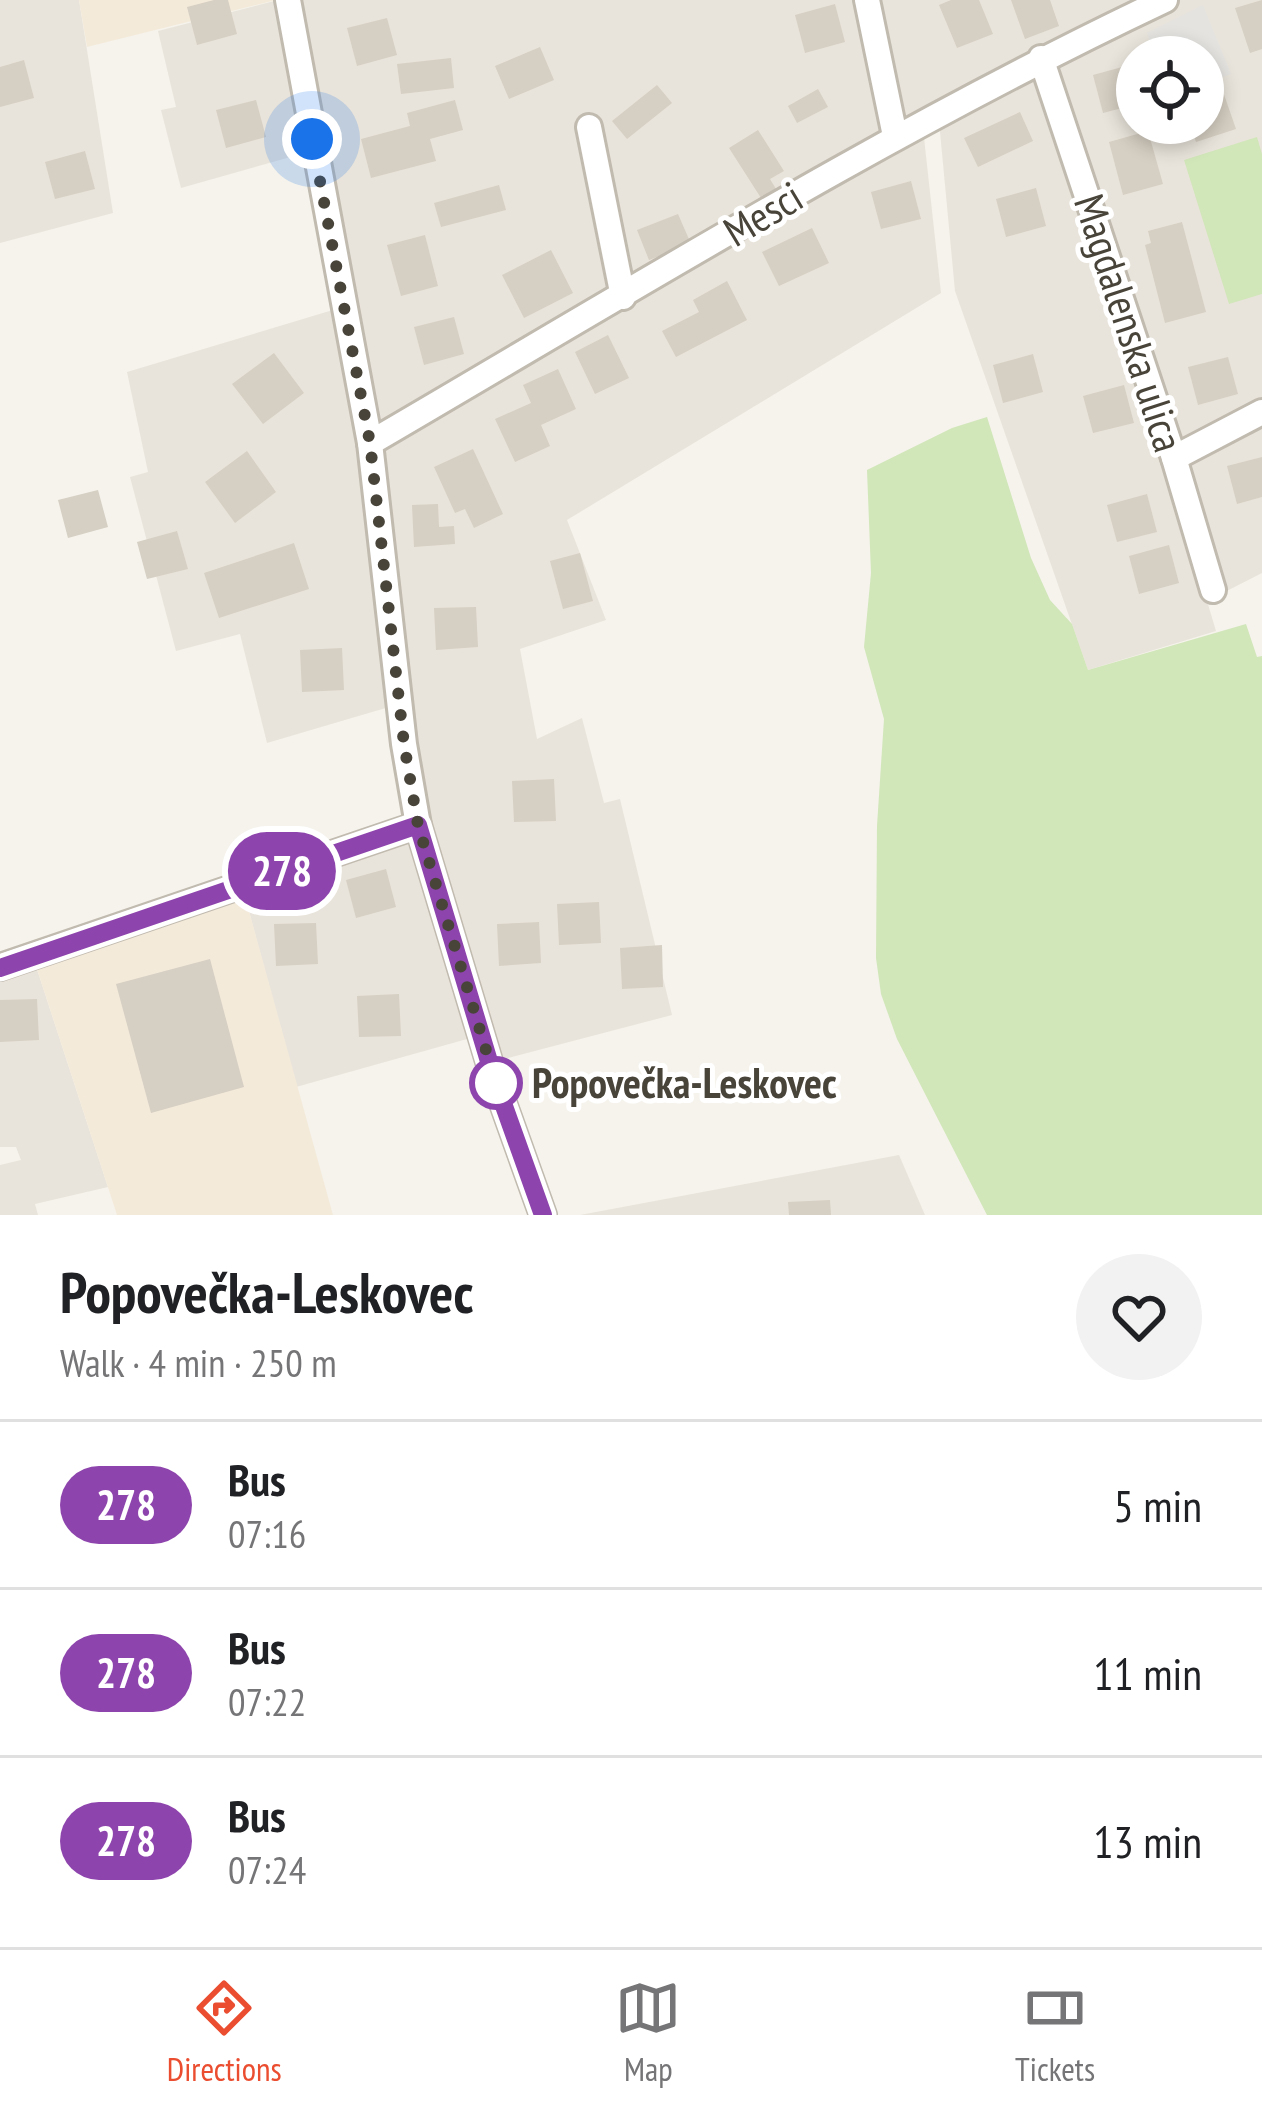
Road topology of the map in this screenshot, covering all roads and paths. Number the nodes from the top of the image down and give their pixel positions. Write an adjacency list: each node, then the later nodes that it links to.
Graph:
1 (288, 0): 9 (street)
2 (867, 0): 6 (street)
3 (1165, 0): 4 (street, Mesci)
4 (1041, 58): 6 (street, Mesci); 10 (street, Magdalenska ulica)
5 (589, 127): 7 (street)
6 (895, 136): 7 (street, Mesci)
7 (623, 297): 9 (street, Mesci)
8 (1262, 412): 10 (street)
9 (370, 443): 12 (street)
10 (1174, 458): 11 (street, Magdalenska ulica)
11 (1213, 590)
12 (418, 825): 13 (street); 14 (street)
13 (0, 968)
14 (543, 1215)

